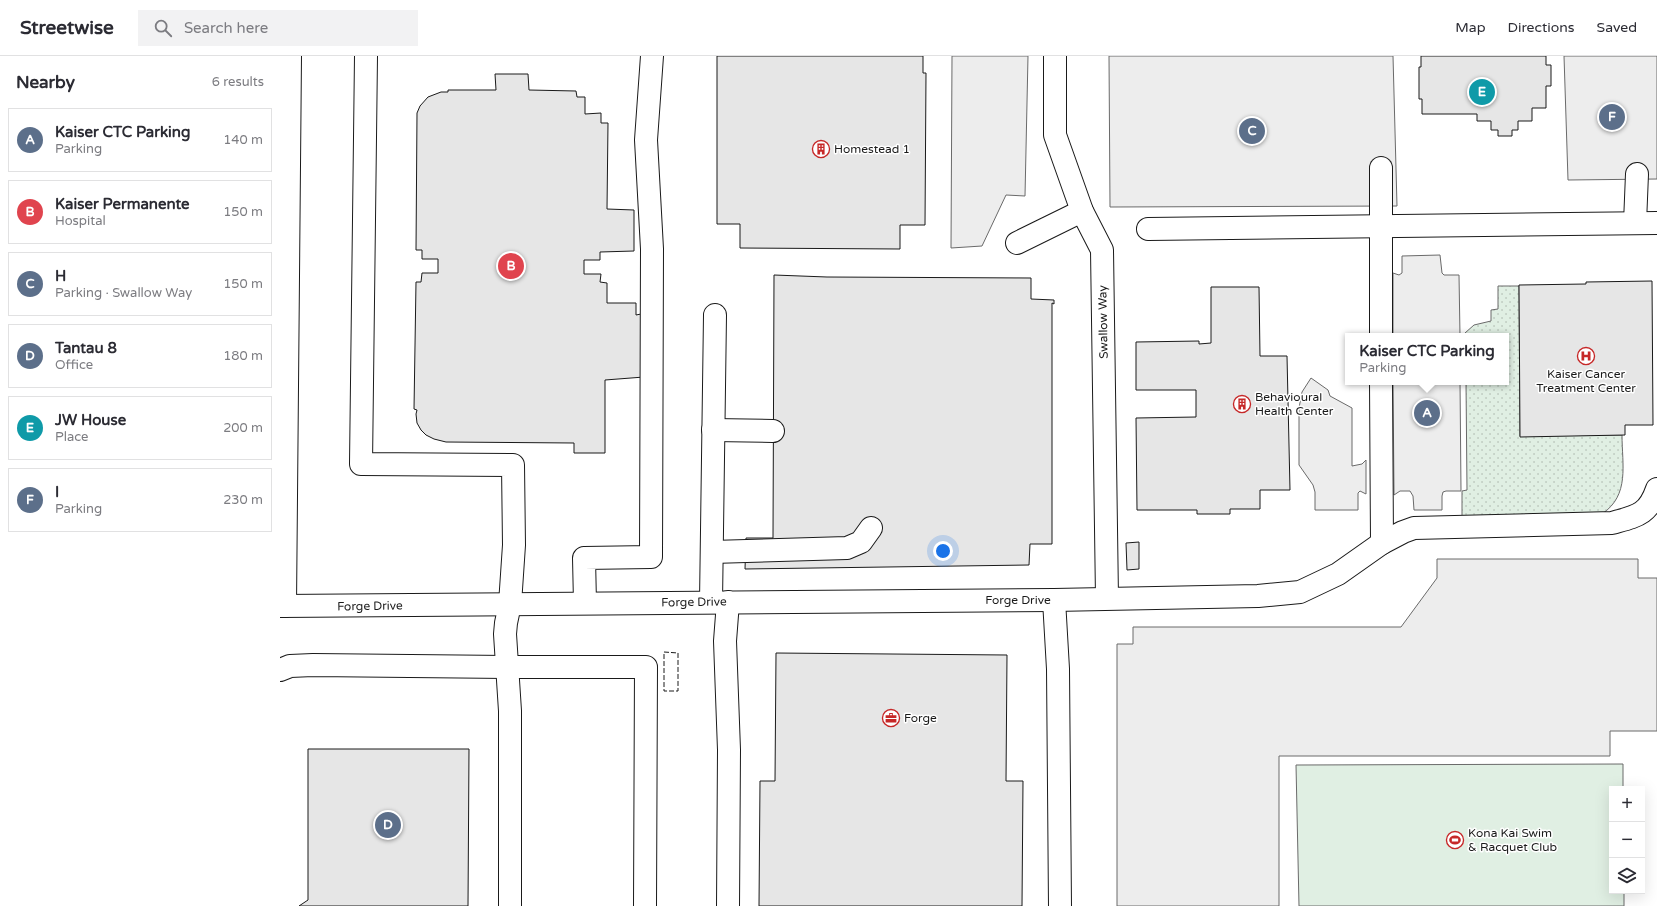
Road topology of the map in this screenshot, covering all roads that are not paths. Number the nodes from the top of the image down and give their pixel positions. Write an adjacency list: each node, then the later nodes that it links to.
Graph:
1 (290, 56): 5 (street)
2 (366, 56): 30 (street)
3 (652, 56): 29 (street)
4 (1055, 56): 9 (street, Swallow Way)
5 (284, 158): 8 (street)
6 (1381, 168): 12 (street)
7 (1637, 174): 10 (street)
8 (284, 186): 16 (street)
9 (1082, 211): 14 (street); 26 (street, Swallow Way)
10 (1636, 223): 11 (street); 12 (street)
11 (1657, 223)
12 (1381, 226): 13 (street); 17 (street)
13 (1148, 229)
14 (1017, 243)
15 (715, 315): 20 (street)
16 (284, 327): 18 (street)
17 (1381, 333)
18 (283, 351): 31 (street)
19 (1381, 385): 24 (street)
20 (713, 430): 21 (street); 25 (street)
21 (773, 431)
22 (1657, 488): 24 (street, Forge Drive)
23 (871, 528): 25 (street)
24 (1382, 543): 26 (street, Forge Drive)
25 (712, 552): 28 (street)
26 (1107, 598): 27 (street, Forge Drive)
27 (1054, 600): 28 (street, Forge Drive); 37 (street)
28 (719, 602): 29 (street, Forge Drive); 36 (street)
29 (585, 603): 30 (street, Forge Drive)
30 (510, 604): 31 (street, Forge Drive); 32 (street)
31 (282, 606)
32 (507, 667): 33 (street); 34 (street); 35 (street)
33 (280, 670)
34 (510, 906)
35 (645, 906)
36 (728, 906)
37 (1060, 906)

